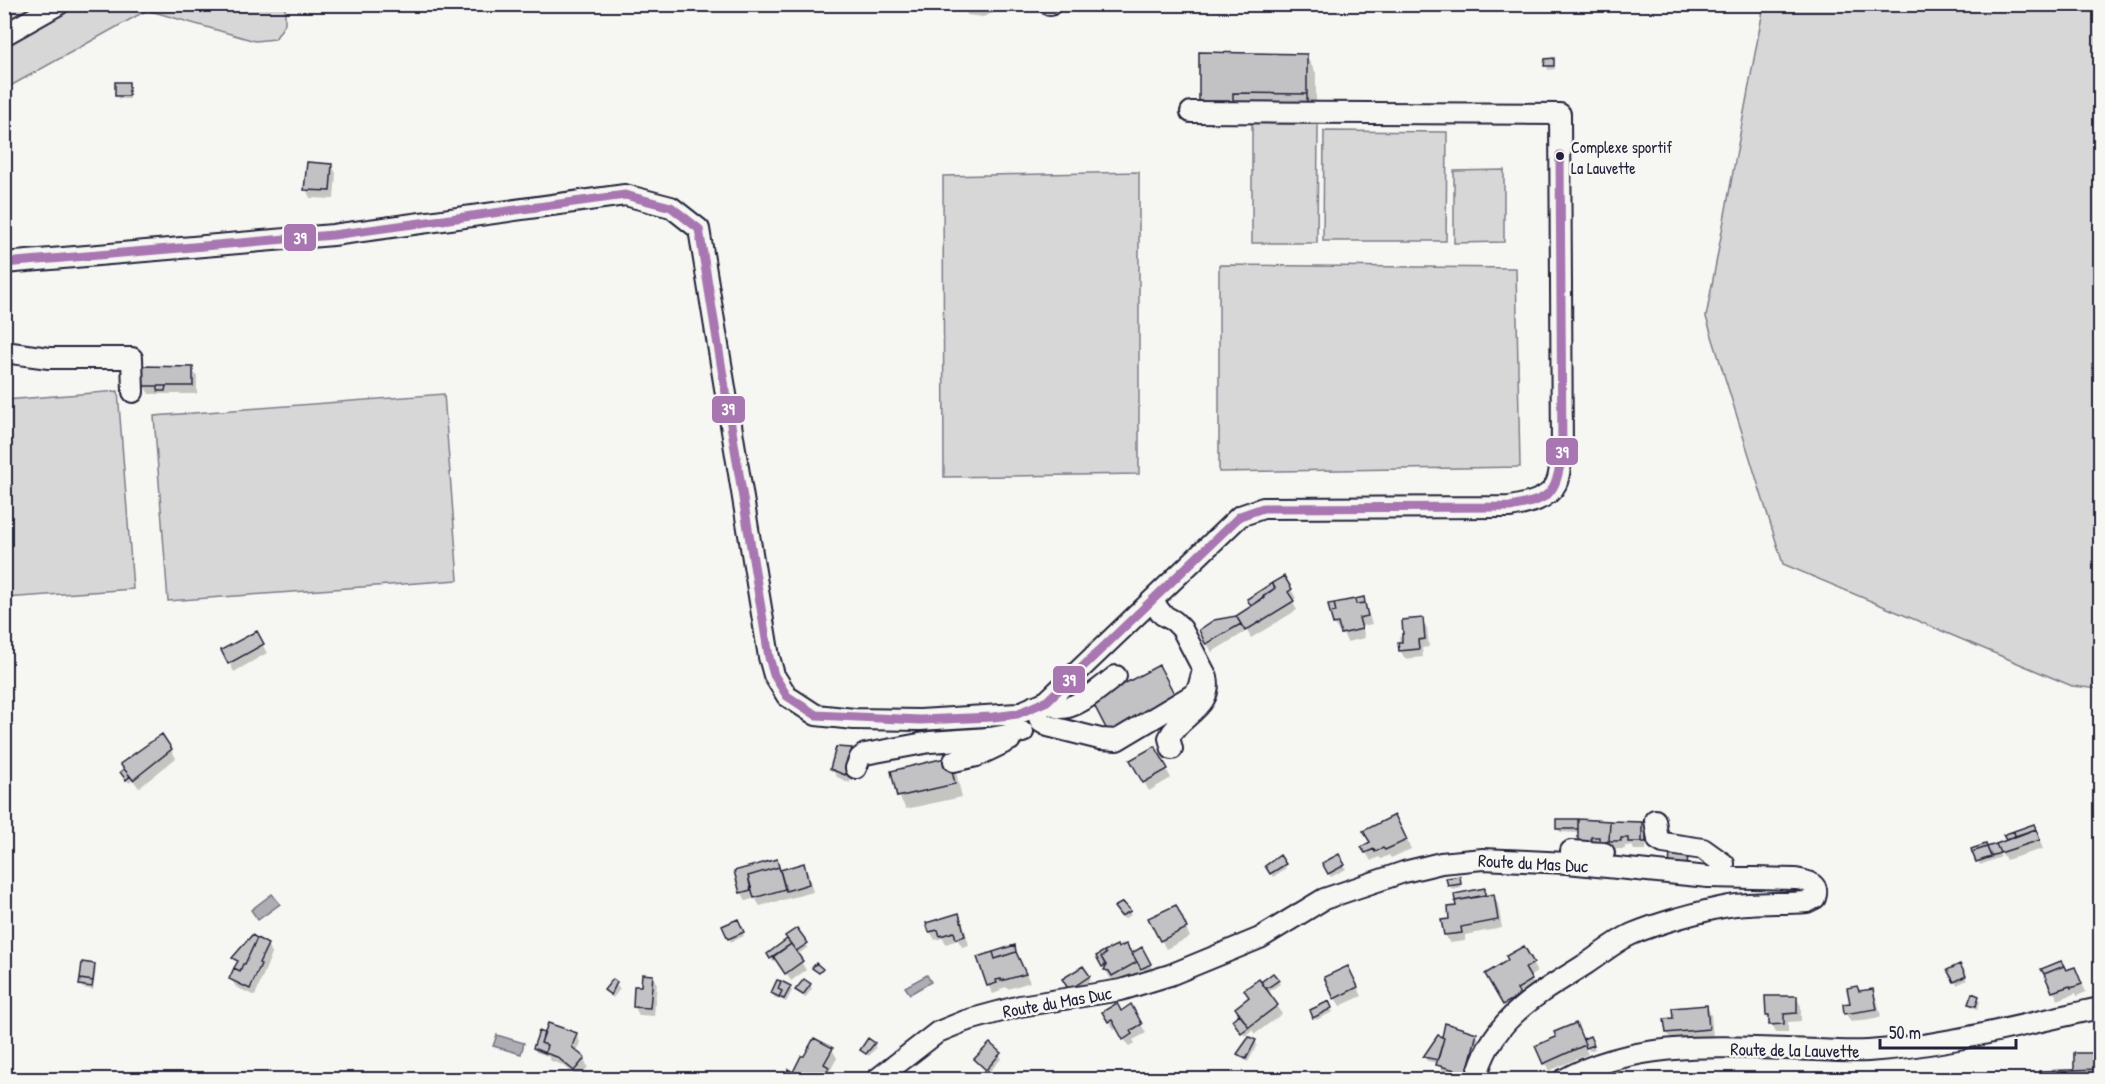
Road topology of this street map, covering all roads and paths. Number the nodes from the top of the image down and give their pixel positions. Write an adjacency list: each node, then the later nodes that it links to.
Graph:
1 (59, 4): 2 (street)
2 (4, 35)
3 (1191, 112): 7 (street)
4 (4, 263): 10 (street)
5 (4, 352): 6 (street)
6 (133, 392)
7 (1152, 601): 8 (street); 10 (street)
8 (1203, 670): 10 (street); 12 (street)
9 (1116, 676): 10 (street)
10 (1037, 705): 11 (street)
11 (1023, 732): 13 (street); 14 (street)
12 (1172, 748)
13 (954, 761)
14 (856, 768)
15 (1654, 820): 19 (street)
16 (1604, 853): 18 (street)
17 (1694, 861): 19 (street)
18 (1533, 862): 20 (street, Route du Mas Duc); 22 (street, Route du Mas Duc)
19 (1724, 864): 20 (street)
20 (1770, 879): 23 (street, Route du Mas Duc)
21 (2100, 1008): 24 (street, Route de la Lauvette)
22 (876, 1080)
23 (1476, 1080)
24 (1563, 1080)

